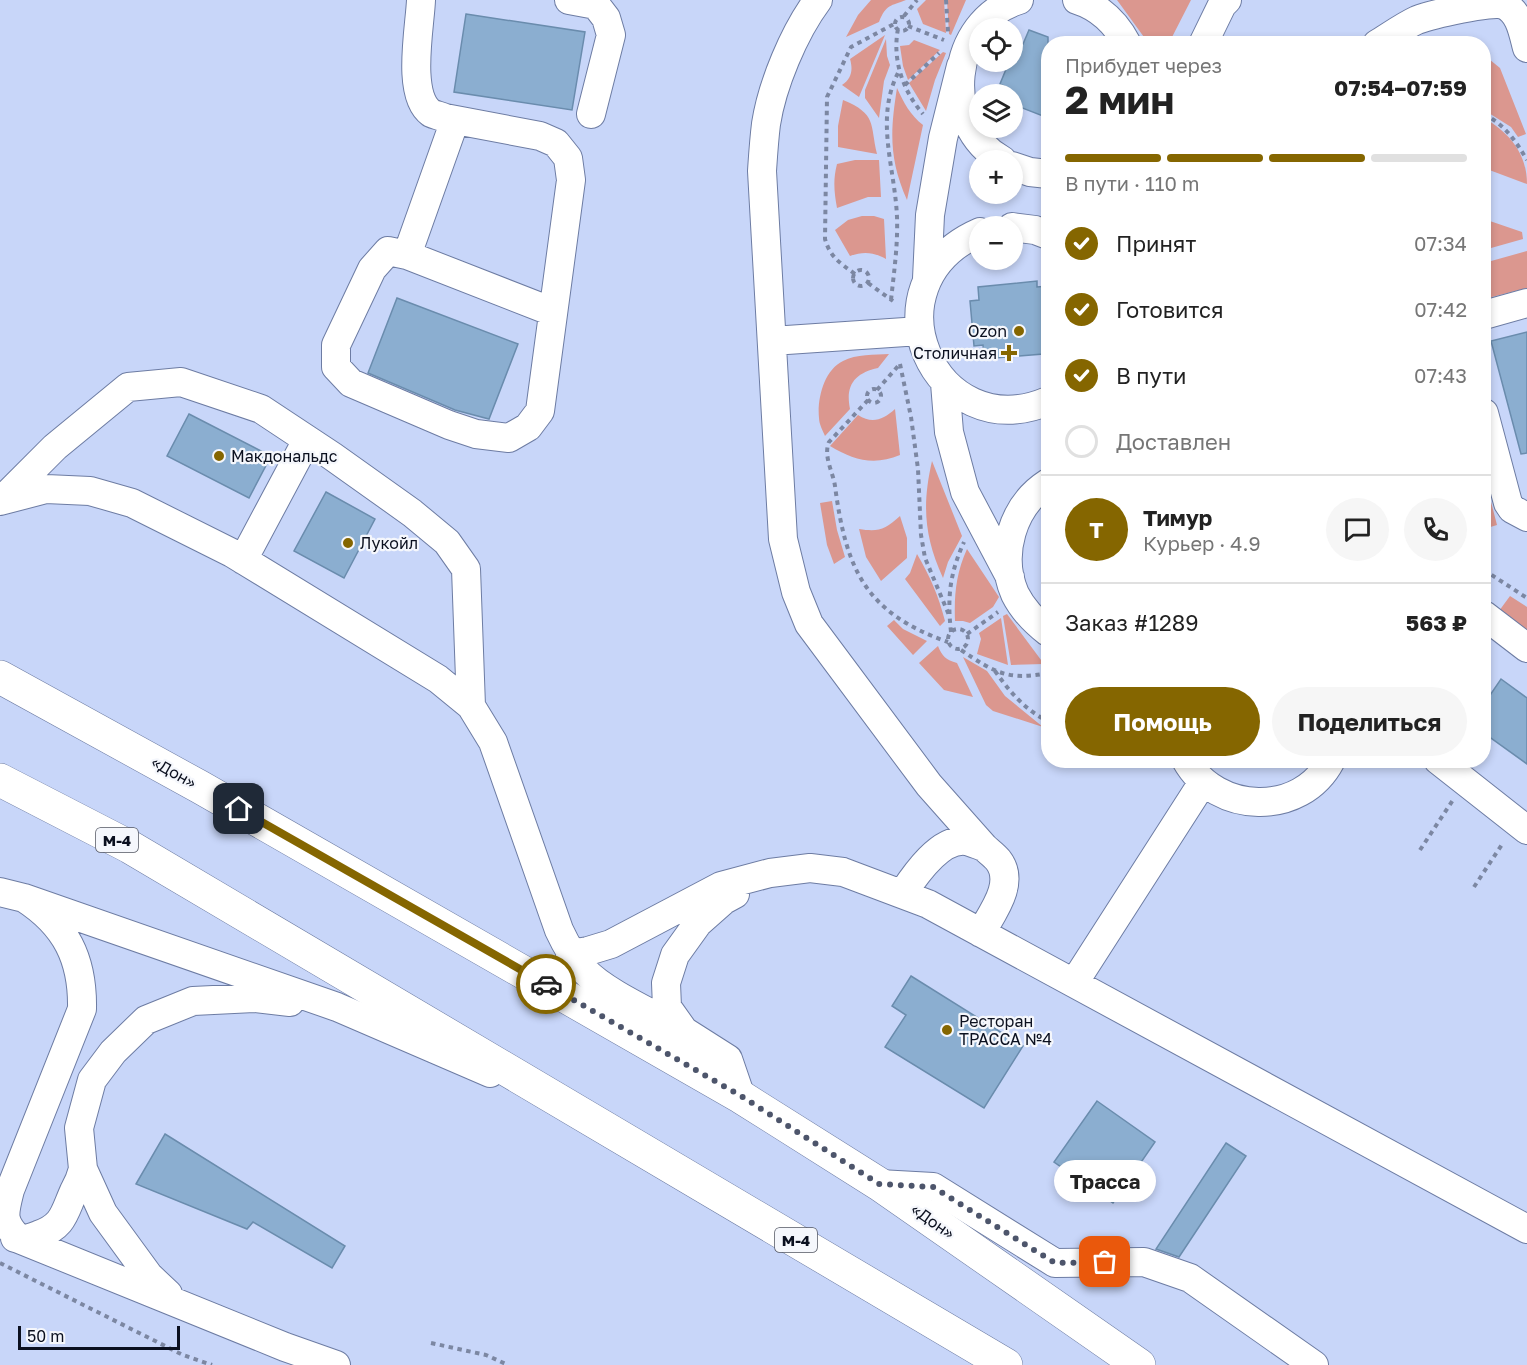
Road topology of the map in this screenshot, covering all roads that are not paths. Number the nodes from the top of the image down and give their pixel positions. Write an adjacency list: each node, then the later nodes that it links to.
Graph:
1 (422, 0): 14 (street)
2 (569, 0): 13 (street)
3 (818, 0): 27 (street)
4 (991, 0): 12 (street)
5 (1019, 0): 12 (street)
6 (1077, 0): 8 (street)
7 (1227, 0): 9 (street)
8 (1122, 36)
9 (1207, 36)
10 (1391, 36): 11 (street)
11 (1527, 48)
12 (967, 50): 15 (street); 22 (street)
13 (591, 114)
14 (455, 120): 21 (street); 24 (street)
15 (988, 150)
16 (1023, 170): 17 (street)
17 (1041, 173)
18 (1023, 228): 19 (street)
19 (1041, 232)
20 (969, 237): 22 (street)
21 (407, 255): 24 (street); 24 (street)
22 (927, 279): 26 (street)
23 (1527, 303): 25 (street)
24 (553, 312)
25 (1491, 313)
26 (920, 331): 27 (street); 28 (street)
27 (772, 341): 46 (street)
28 (945, 382): 29 (street); 36 (street)
29 (1041, 403)
30 (1491, 439): 34 (street)
31 (308, 440): 33 (street); 35 (street); 41 (street)
32 (1041, 489): 36 (street)
33 (1, 500): 35 (street)
34 (1527, 517)
35 (243, 560): 41 (street)
36 (1010, 577): 38 (street)
37 (1491, 620): 39 (street)
38 (1041, 627)
39 (1527, 648)
40 (0, 677): 58 (highway, «Дон»)
41 (471, 706): 54 (street)
42 (1326, 768): 44 (street)
43 (1448, 768): 47 (street)
44 (1194, 771): 55 (street)
45 (0, 780): 59 (highway, М-4)
46 (929, 785): 48 (street); 49 (street)
47 (1522, 826)
48 (984, 847): 49 (street); 53 (street)
49 (930, 858): 51 (street)
50 (770, 873): 51 (street); 54 (street); 57 (street)
51 (903, 893): 53 (street)
52 (12, 895): 56 (street); 63 (street)
53 (981, 933): 55 (street)
54 (570, 954): 57 (street)
55 (1074, 983): 62 (street)
56 (337, 1007): 59 (street); 60 (street)
57 (684, 1031): 58 (street)
58 (741, 1096): 61 (highway, «Дон»)
59 (586, 1115): 66 (highway, М-4)
60 (83, 1169): 63 (street); 64 (street)
61 (879, 1184): 67 (highway, «Дон»); 68 (street)
62 (1527, 1229)
63 (9, 1234): 64 (street)
64 (178, 1304): 65 (street)
65 (336, 1365)
66 (1006, 1365)
67 (1139, 1365)
68 (1314, 1365)

